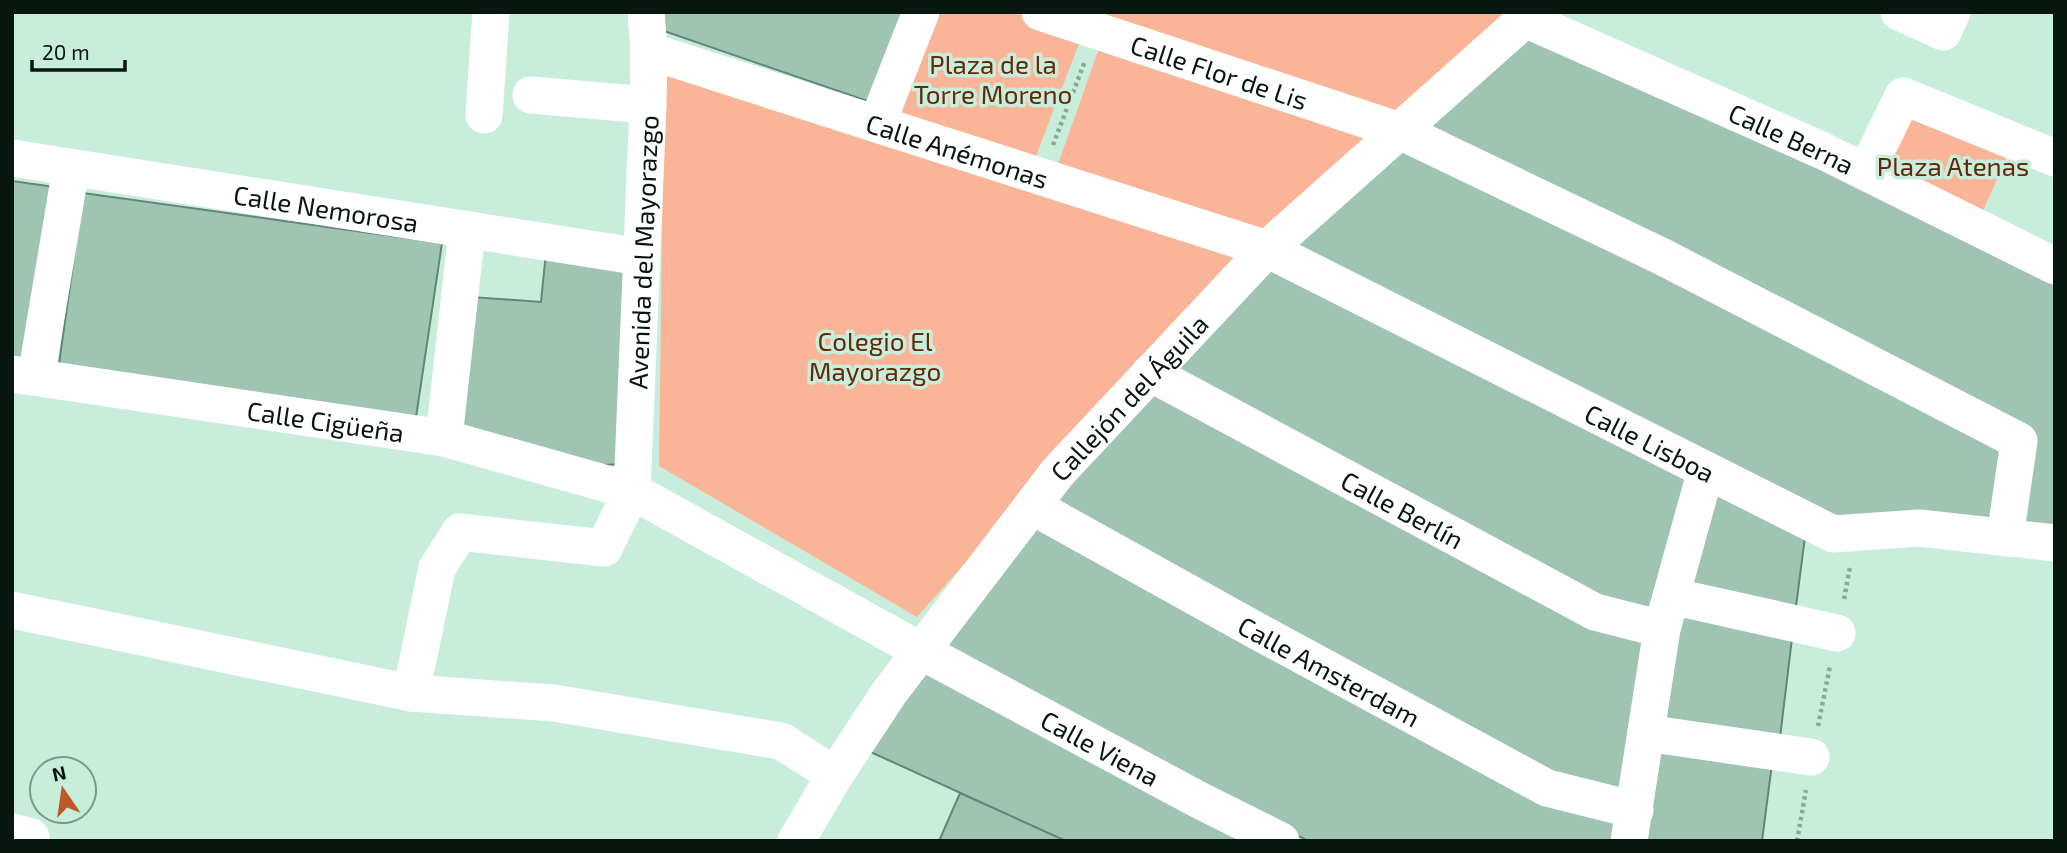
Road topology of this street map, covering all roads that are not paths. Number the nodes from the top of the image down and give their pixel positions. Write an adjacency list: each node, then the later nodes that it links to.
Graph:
1 (491, 12): 11 (street)
2 (646, 12): 8 (street, Avenida del Mayorazgo)
3 (921, 12): 12 (street)
4 (1040, 12): 13 (street, Calle Flor de Lis)
5 (1899, 12): 6 (street)
6 (1952, 12)
7 (1528, 16): 13 (street, Callejón del Águila); 17 (street, Calle Berna)
8 (649, 51): 10 (street, Avenida del Mayorazgo); 12 (street, Calle Anémonas)
9 (531, 96): 10 (street)
10 (648, 105): 20 (street, Avenida del Mayorazgo)
11 (484, 115)
12 (877, 124): 19 (street, Calle Anémonas)
13 (1400, 131): 19 (street, Callejón del Águila); 28 (street, Calle Flor de Lis)
14 (12, 158): 16 (street, Calle Nemorosa)
15 (2055, 158): 17 (street)
16 (71, 168): 18 (street, Calle Nemorosa); 23 (street)
17 (1866, 172): 21 (street, Calle Berna)
18 (467, 230): 20 (street, Calle Nemorosa); 24 (street)
19 (1267, 249): 22 (street, Callejón del Águila); 25 (street, Calle Lisboa)
20 (641, 257): 26 (street, Avenida del Mayorazgo)
21 (2055, 266)
22 (1150, 373): 27 (street, Callejón del Águila); 31 (street, Calle Berlín)
23 (24, 376): 24 (street, Calle Cigüeña)
24 (444, 438): 26 (street, Calle Cigüeña)
25 (1706, 470): 28 (street, Calle Lisboa); 31 (street)
26 (632, 492): 33 (street, Calle Viena); 34 (street)
27 (1032, 506): 33 (street, Callejón del Águila); 38 (street, Calle Amsterdam)
28 (2005, 538): 29 (street, Calle Lisboa)
29 (2055, 543)
30 (12, 611): 34 (street)
31 (1666, 612): 32 (street, Calle Berlín); 35 (street)
32 (1837, 633)
33 (921, 651): 37 (street, Callejón del Águila); 40 (street, Calle Viena)
34 (411, 693): 37 (street)
35 (1646, 733): 36 (street); 38 (street)
36 (1811, 757)
37 (835, 775): 39 (street, Callejón del Águila)
38 (1632, 825)
39 (796, 841)
40 (1281, 841)

